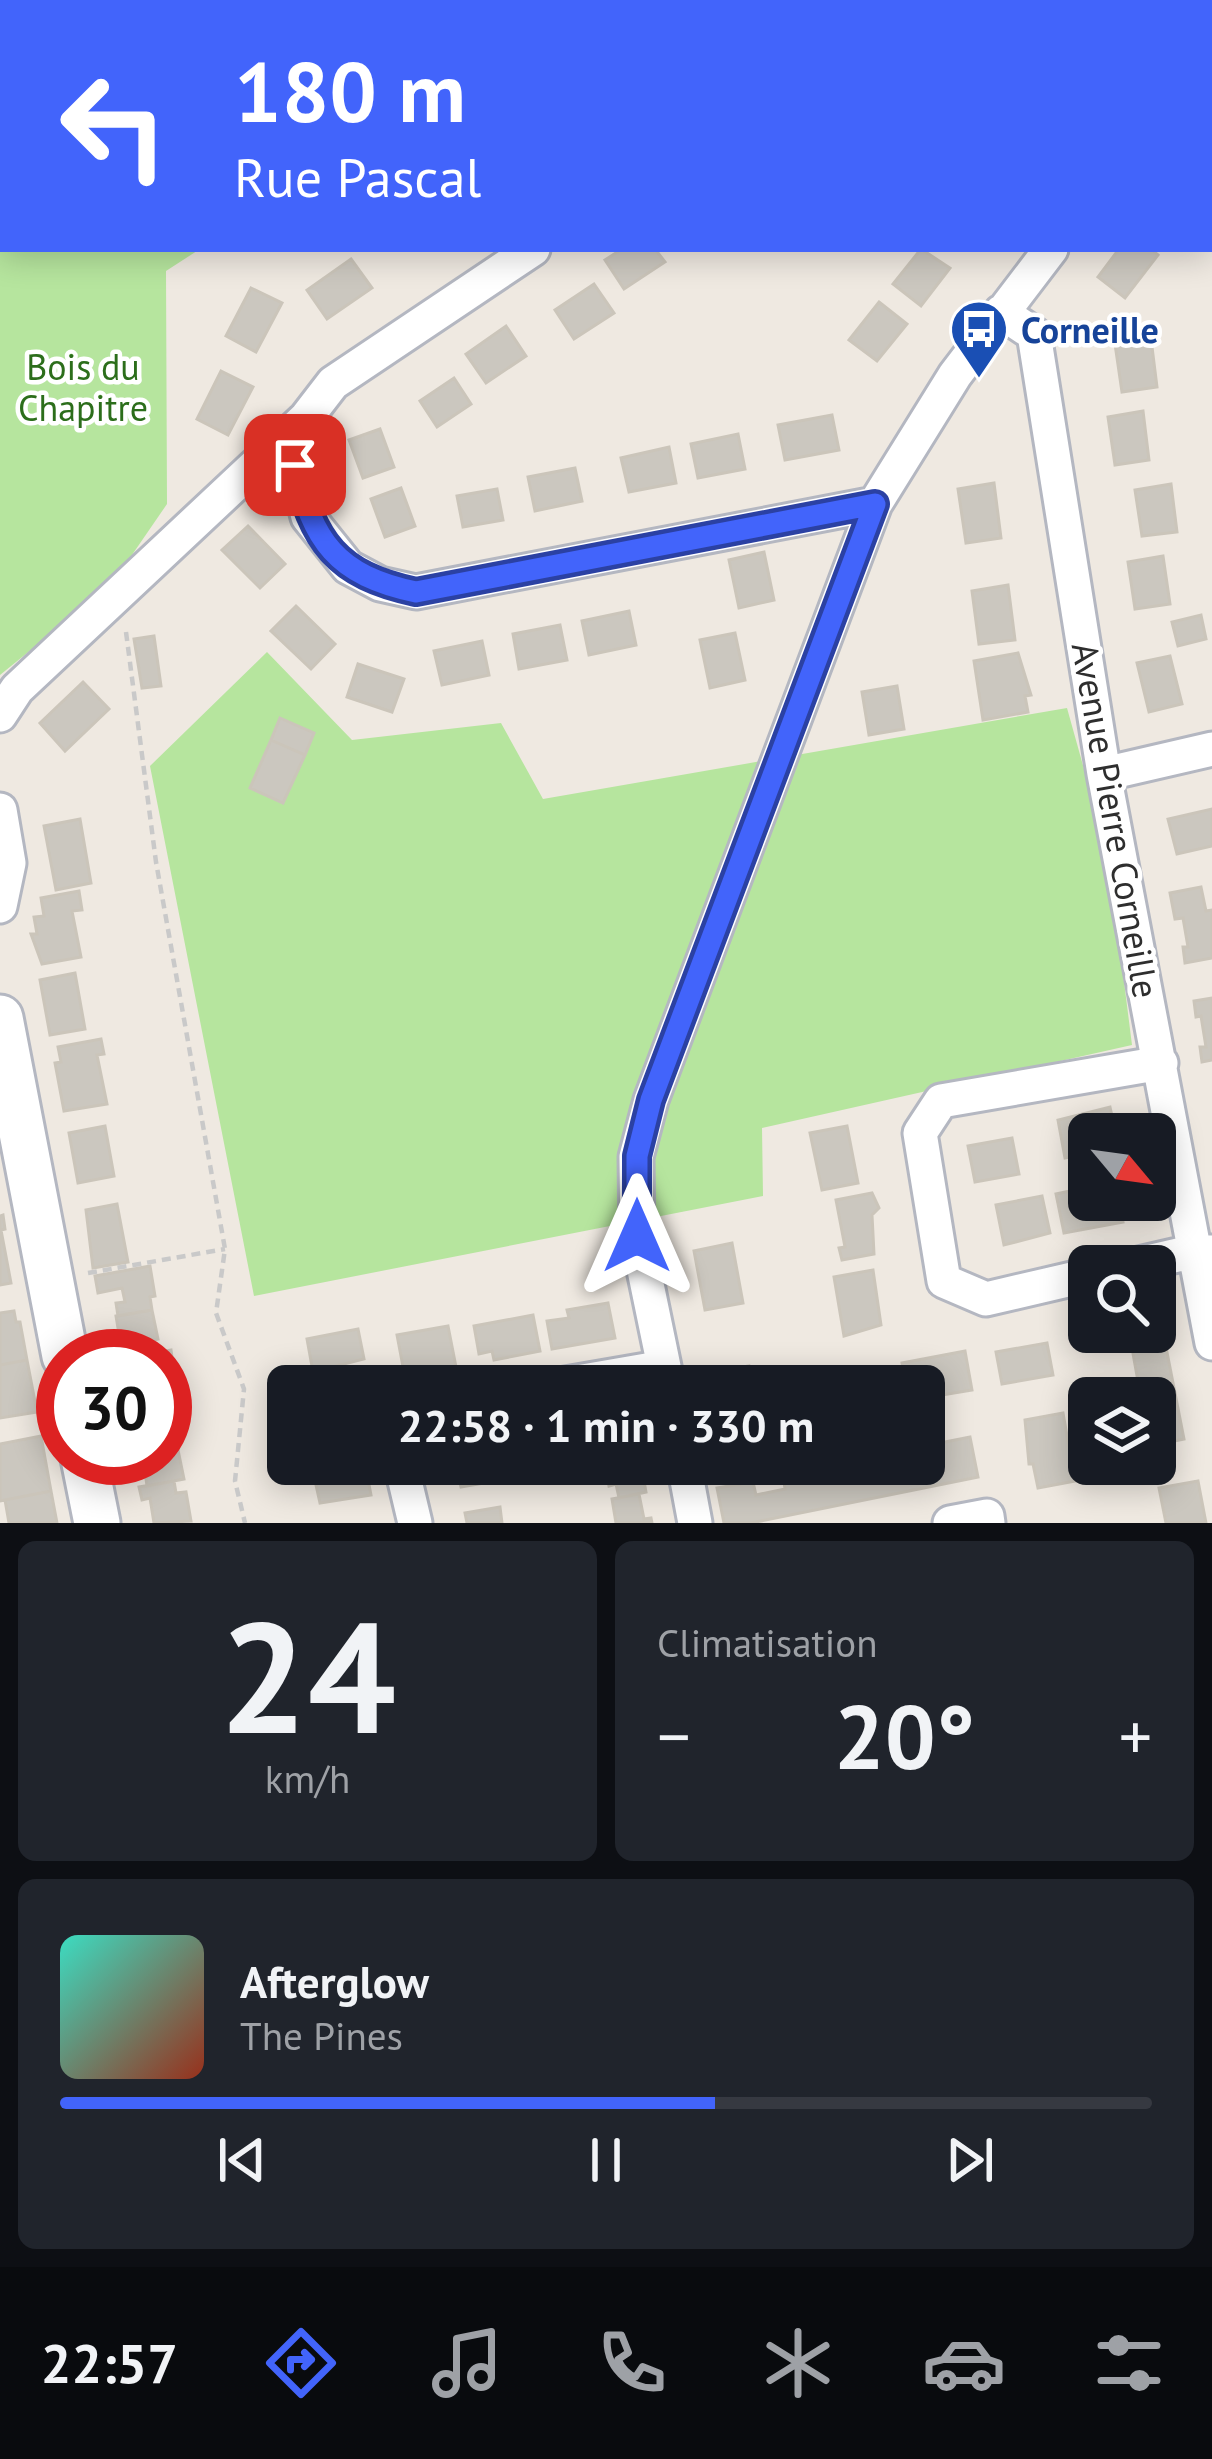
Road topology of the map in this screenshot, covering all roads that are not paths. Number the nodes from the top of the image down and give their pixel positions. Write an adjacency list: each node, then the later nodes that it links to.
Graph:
1 (529, 252): 4 (street)
2 (1049, 252): 3 (street)
3 (1001, 312): 5 (street); 8 (street, Avenue Pierre Corneille)
4 (306, 418): 5 (street); 6 (street)
5 (875, 504): 17 (street)
6 (0, 715)
7 (1212, 748): 8 (street)
8 (1104, 774): 12 (street, Avenue Pierre Corneille)
9 (0, 810): 10 (street)
10 (0, 906)
11 (0, 1018): 15 (street)
12 (1161, 1063): 13 (street, Avenue Pierre Corneille); 14 (street)
13 (1203, 1252): 16 (street, Avenue Pierre Corneille)
14 (1068, 1280)
15 (60, 1329)
16 (1212, 1343)
17 (664, 1365)
18 (89, 1485): 21 (street)
19 (406, 1485): 22 (street)
20 (688, 1485): 23 (street)
21 (97, 1523)
22 (415, 1523)
23 (695, 1523)
24 (950, 1523): 25 (street)
25 (988, 1523)

